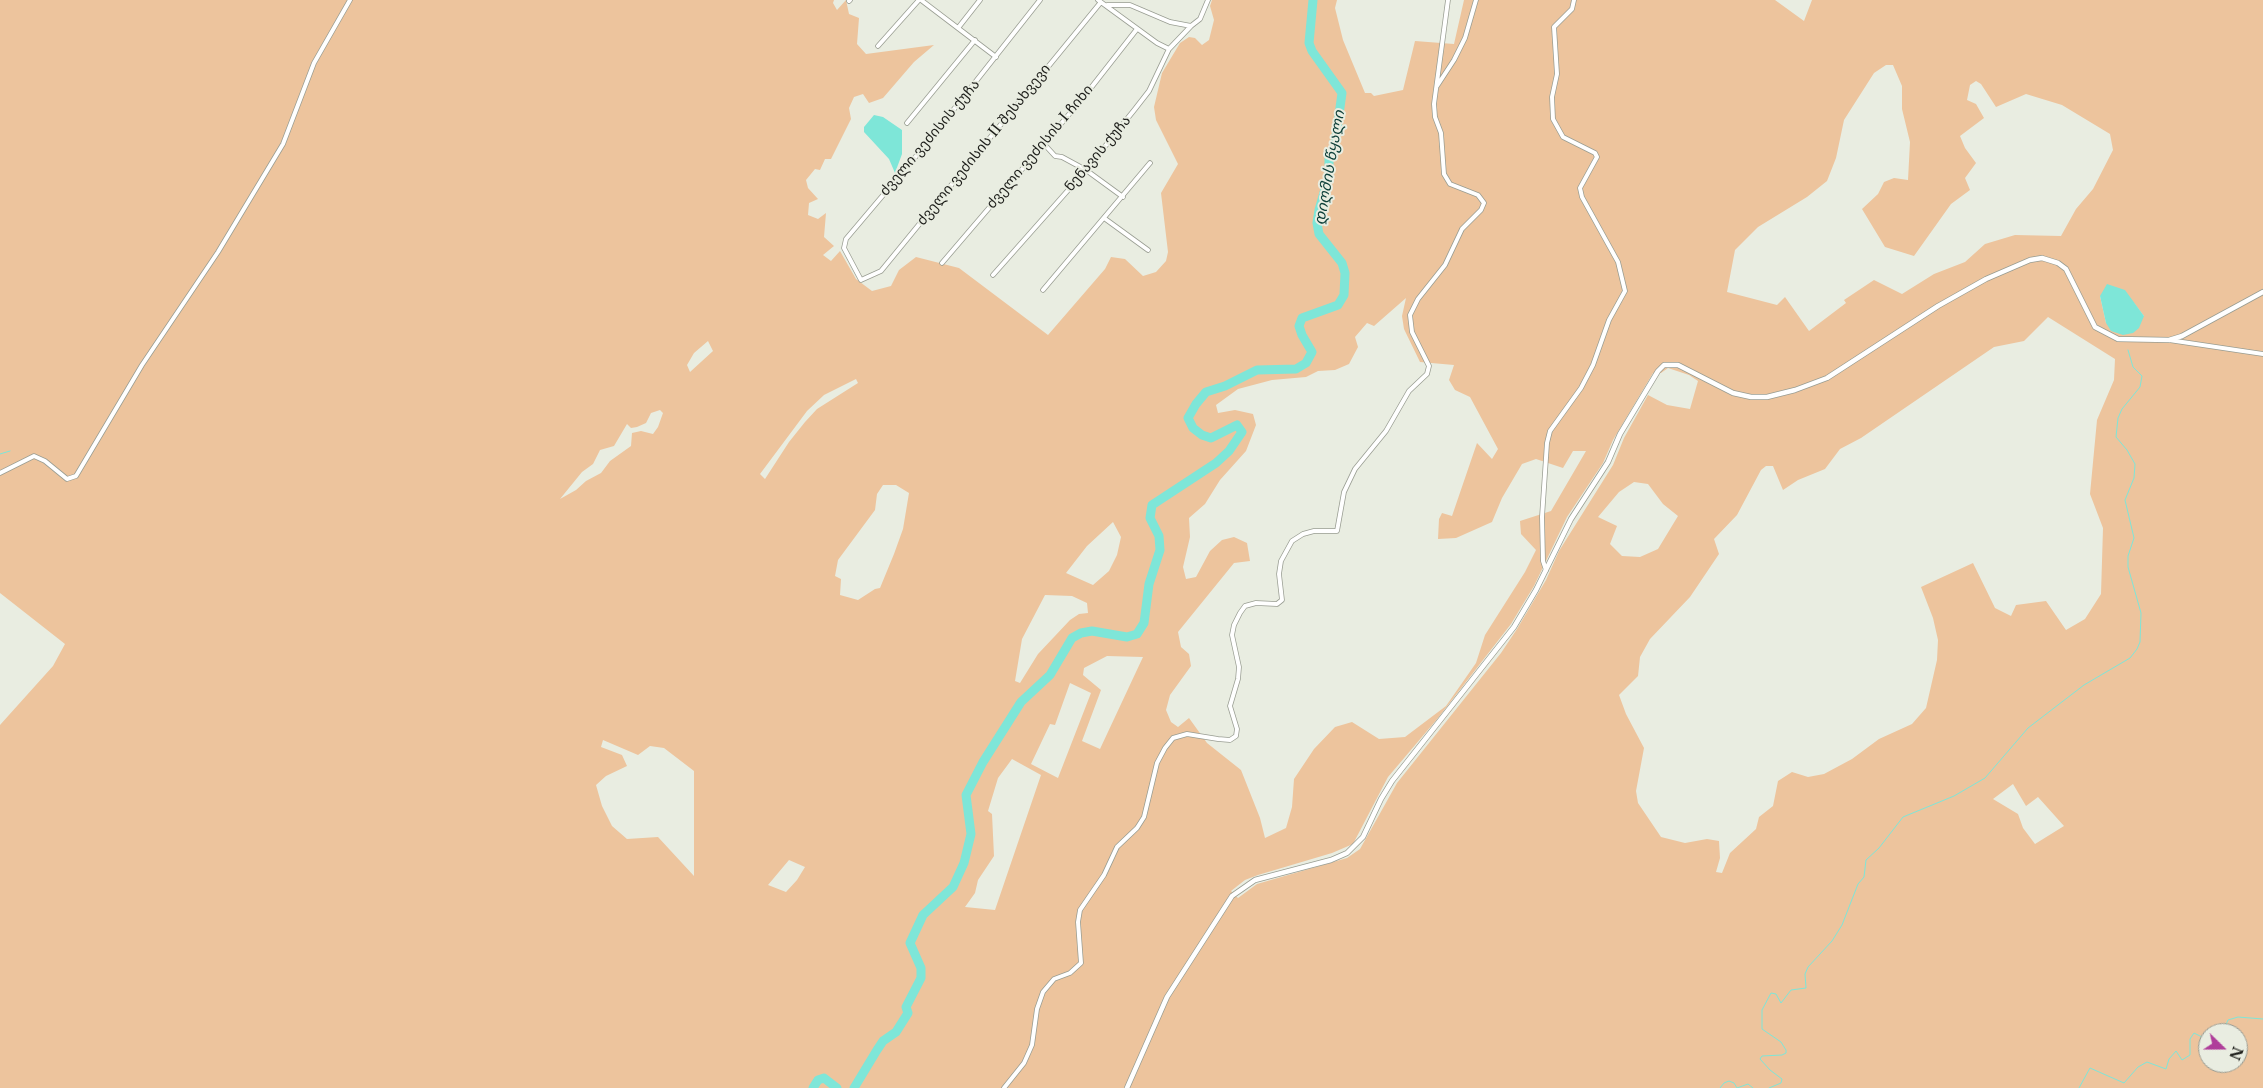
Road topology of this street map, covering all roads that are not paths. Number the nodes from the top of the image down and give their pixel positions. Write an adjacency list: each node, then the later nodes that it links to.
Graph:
1 (350, 0): 33 (street)
2 (920, 0): 12 (street); 15 (street)
3 (980, 0): 12 (street)
4 (1040, 0): 17 (street, ძველი ვეძისის ქუჩა)
5 (1208, 0): 11 (street)
6 (1448, 0): 18 (street)
7 (1476, 0): 18 (street)
8 (1574, 0): 34 (street)
9 (1099, 1): 10 (street); 28 (street, ძველი ვეძისის II შესახვევი)
10 (1107, 5): 11 (street); 13 (street)
11 (1191, 26): 16 (street, ნენავის ქუჩა)
12 (958, 28): 14 (street)
13 (1137, 29): 16 (street); 20 (street, ძველი ვეძისის I ჩიხი)
14 (975, 40): 17 (street); 19 (street)
15 (878, 46)
16 (1169, 49): 22 (street, ნენავის ქუჩა)
17 (996, 57): 28 (street, ძველი ვეძისის ქუჩა)
18 (1437, 86): 35 (street)
19 (907, 123)
20 (1044, 144): 22 (street); 26 (street, ძველი ვეძისის I ჩიხი)
21 (1150, 163): 23 (street)
22 (1086, 170): 23 (street); 27 (street, ნენავის ქუჩა)
23 (1123, 197): 24 (street)
24 (1104, 218): 25 (street); 29 (street)
25 (1148, 250)
26 (942, 263)
27 (993, 275)
28 (861, 280)
29 (1044, 290)
30 (2263, 292): 31 (street)
31 (2169, 340): 32 (street); 34 (street)
32 (2263, 354)
33 (0, 473)
34 (1546, 570): 36 (street)
35 (1004, 1088)
36 (1127, 1088)

